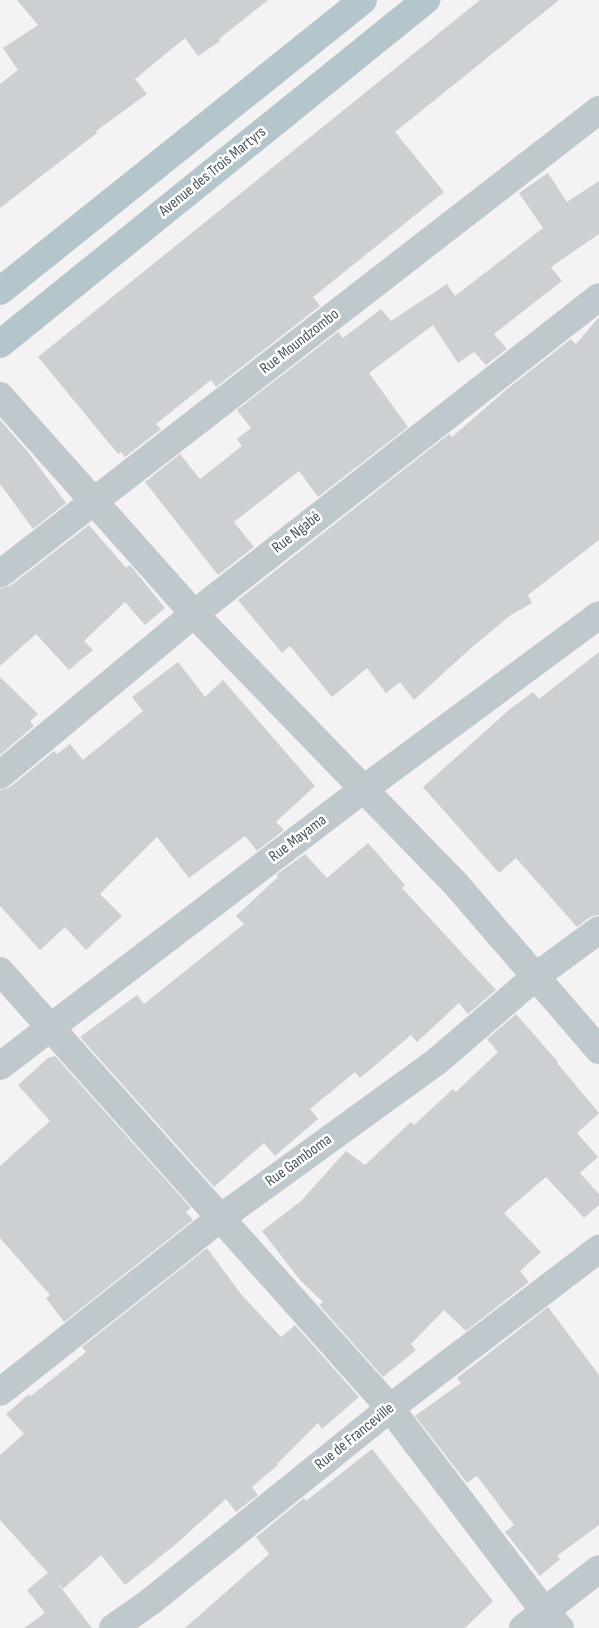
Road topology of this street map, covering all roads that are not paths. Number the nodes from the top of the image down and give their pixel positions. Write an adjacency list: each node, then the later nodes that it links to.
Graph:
1 (363, 0): 4 (main road)
2 (426, 0): 6 (main road, Avenue des Trois Martyrs)
3 (595, 122): 8 (street, Rue Moundzombo)
4 (0, 290)
5 (599, 297): 10 (street, Rue Ngabé)
6 (0, 344)
7 (0, 396): 8 (street)
8 (94, 502): 9 (street, Rue Moundzombo); 10 (street)
9 (0, 574)
10 (194, 614): 12 (street, Rue Ngabé); 13 (street)
11 (599, 615): 13 (street, Rue Mayama)
12 (0, 775)
13 (364, 789): 16 (street); 17 (street, Rue Mayama)
14 (599, 930): 16 (street, Rue Gamboma)
15 (0, 970): 17 (street)
16 (535, 977): 18 (street); 20 (street, Rue Gamboma)
17 (51, 1026): 19 (street, Rue Mayama); 20 (street)
18 (599, 1050)
19 (0, 1066)
20 (219, 1219): 22 (street, Rue Gamboma); 23 (street)
21 (599, 1249): 23 (street, Rue de Franceville)
22 (0, 1392)
23 (390, 1408): 25 (street); 26 (street, Rue de Franceville)
24 (599, 1569): 25 (street)
25 (552, 1620): 27 (street)
26 (113, 1628)
27 (523, 1628)

